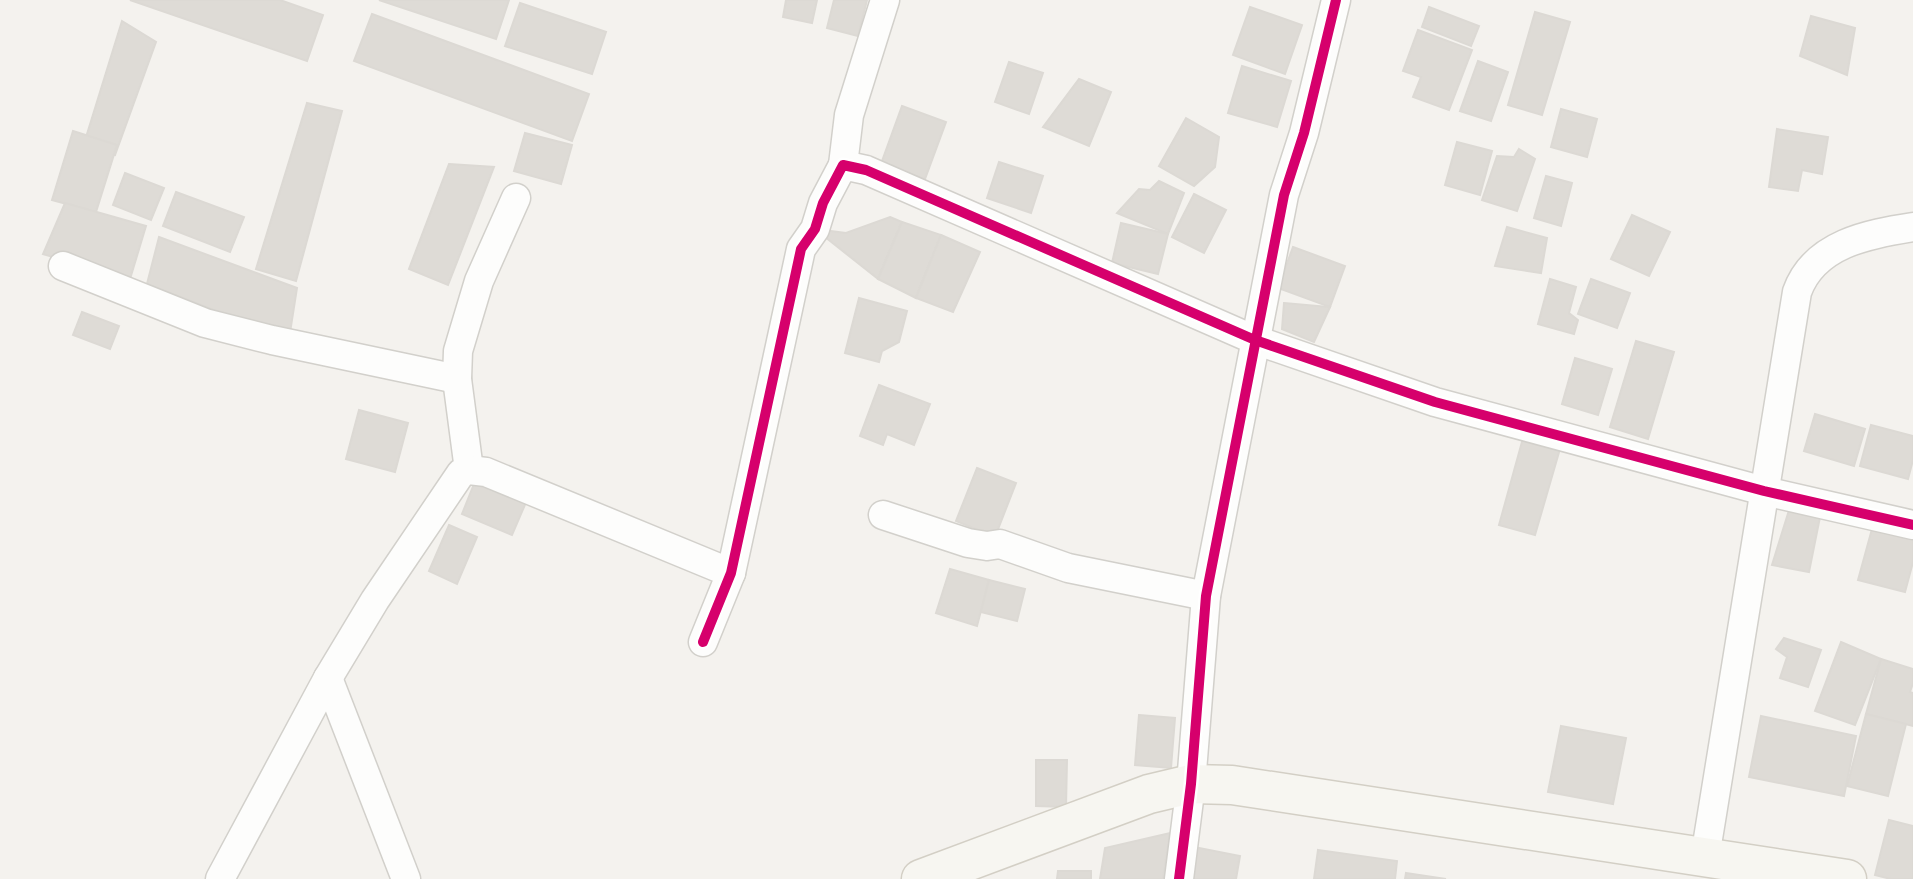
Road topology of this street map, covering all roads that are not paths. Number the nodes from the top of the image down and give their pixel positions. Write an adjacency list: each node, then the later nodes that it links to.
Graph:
1 (885, 0): 3 (street)
2 (1336, 0): 7 (street)
3 (843, 165): 7 (street); 13 (street)
4 (516, 198): 8 (street)
5 (1913, 227): 10 (street)
6 (63, 266): 8 (street)
7 (1255, 340): 10 (street); 14 (street)
8 (457, 379): 9 (street)
9 (469, 470): 13 (street); 16 (street)
10 (1764, 491): 12 (street); 18 (street)
11 (883, 515): 14 (street)
12 (1913, 525)
13 (731, 573): 15 (street)
14 (1206, 596): 17 (street)
15 (704, 642)
16 (328, 678): 19 (street); 21 (street)
17 (1191, 784): 18 (main road); 22 (main road); 23 (street)
18 (1705, 857): 20 (main road)
19 (229, 873)
20 (1835, 878)
21 (406, 879)
22 (921, 879)
23 (1179, 879)

